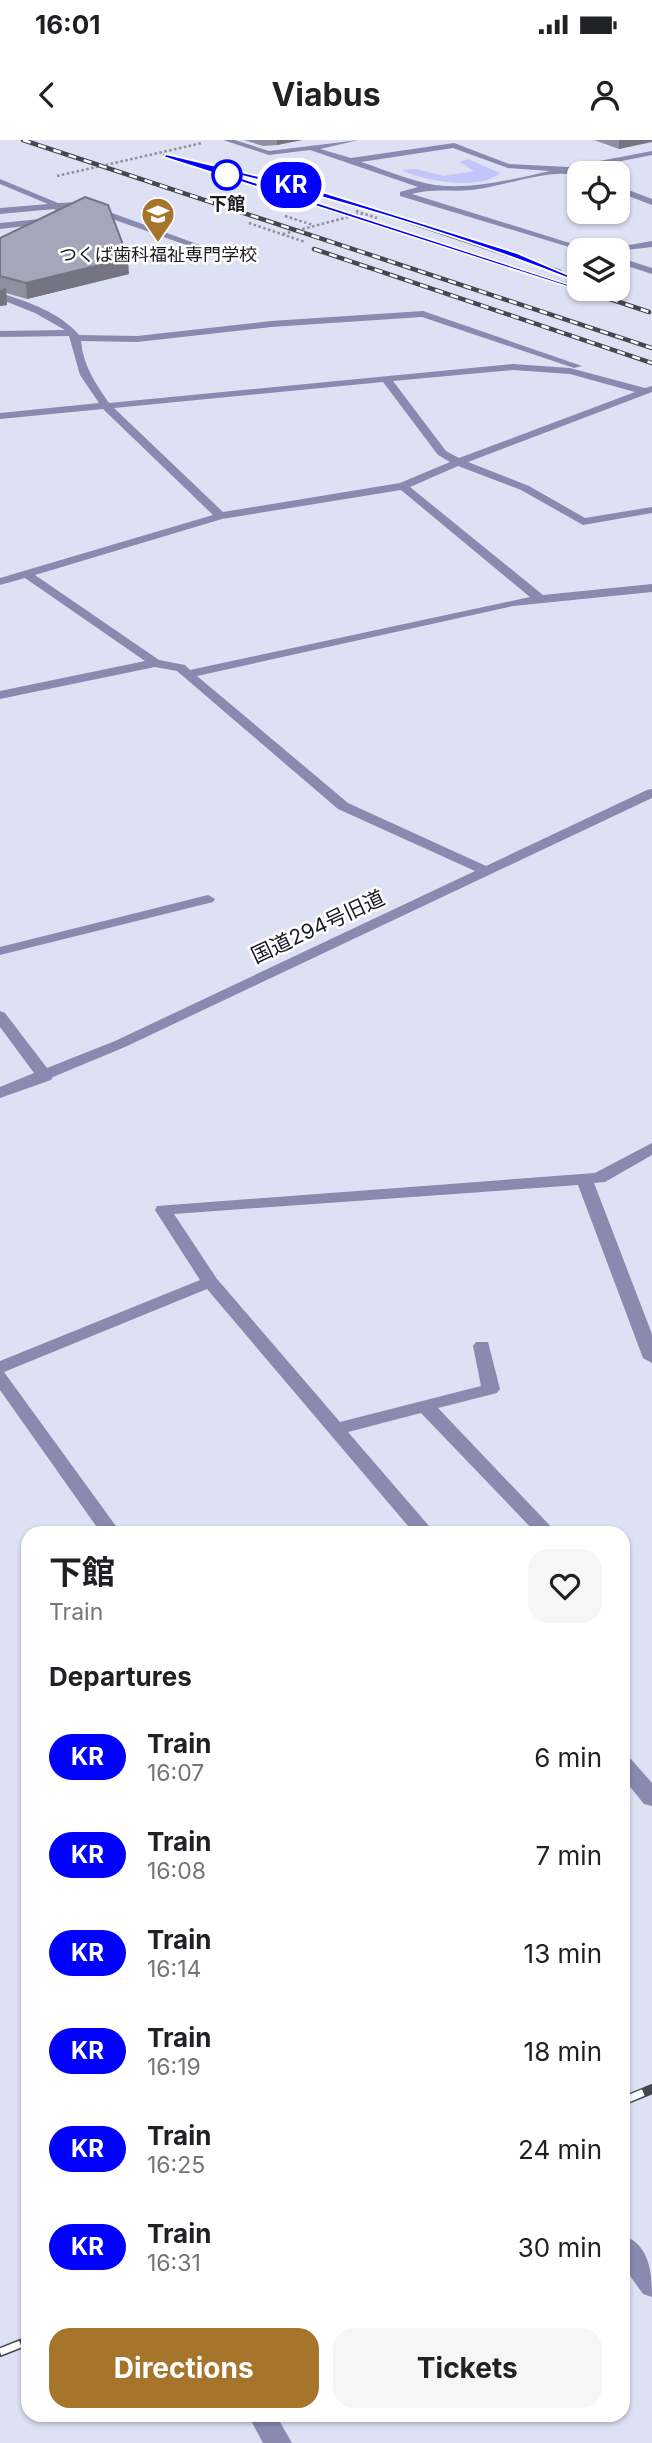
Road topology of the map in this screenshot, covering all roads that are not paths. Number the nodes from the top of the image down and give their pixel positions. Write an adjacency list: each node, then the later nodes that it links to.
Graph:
1 (227, 140): 5 (street)
2 (355, 140): 5 (street)
3 (440, 140): 4 (street)
4 (454, 145): 7 (street); 9 (street)
5 (310, 148): 9 (street)
6 (652, 153): 10 (street)
7 (475, 154): 8 (street); 12 (street)
8 (450, 157)
9 (351, 161): 13 (street)
10 (610, 161)
11 (399, 164): 13 (street)
12 (508, 166): 14 (street); 16 (street)
13 (373, 168): 17 (street)
14 (567, 169): 16 (street)
15 (0, 181): 20 (street)
16 (500, 182): 17 (street)
17 (428, 186): 23 (street)
18 (630, 194): 19 (street)
19 (652, 202)
20 (58, 205): 21 (street); 22 (street); 26 (street)
21 (0, 211)
22 (0, 226)
23 (567, 244)
24 (652, 244): 25 (street)
25 (630, 247)
26 (215, 252)
27 (630, 264): 28 (street)
28 (652, 271)
29 (0, 296): 31 (street)
30 (0, 334): 31 (street)
31 (74, 335): 32 (street); 35 (street)
32 (583, 375): 33 (street); 34 (street)
33 (386, 379): 35 (street); 37 (street)
34 (648, 390): 37 (street)
35 (106, 406): 36 (street); 40 (street)
36 (0, 416)
37 (458, 462): 38 (street); 39 (street)
38 (403, 486): 40 (street); 44 (street)
39 (652, 510)
40 (221, 516): 41 (street)
41 (26, 574): 42 (street); 45 (street)
42 (0, 582)
43 (652, 588): 44 (street)
44 (540, 599): 46 (street)
45 (155, 663): 46 (street); 47 (street)
46 (188, 674): 49 (street)
47 (0, 695)
48 (652, 793): 49 (street, 国道294号旧道)
49 (486, 871): 53 (street, 国道294号旧道)
50 (208, 899): 51 (street)
51 (0, 951)
52 (0, 1016): 53 (street)
53 (45, 1077): 54 (street, 国道294号旧道)
54 (0, 1093)
55 (652, 1148): 56 (street)
56 (584, 1179): 57 (street); 59 (street)
57 (210, 1282): 60 (street); 63 (street)
58 (482, 1346): 62 (street)
59 (652, 1358)
60 (0, 1368)
61 (0, 1377): 64 (street)
62 (425, 1406): 63 (street); 66 (street)
63 (336, 1429): 65 (street)
64 (106, 1526)
65 (419, 1526)
66 (540, 1526)
67 (630, 1772): 68 (street)
68 (652, 1798)
69 (630, 2256): 70 (street)
70 (652, 2286)
71 (265, 2422): 72 (street)
72 (278, 2443)

